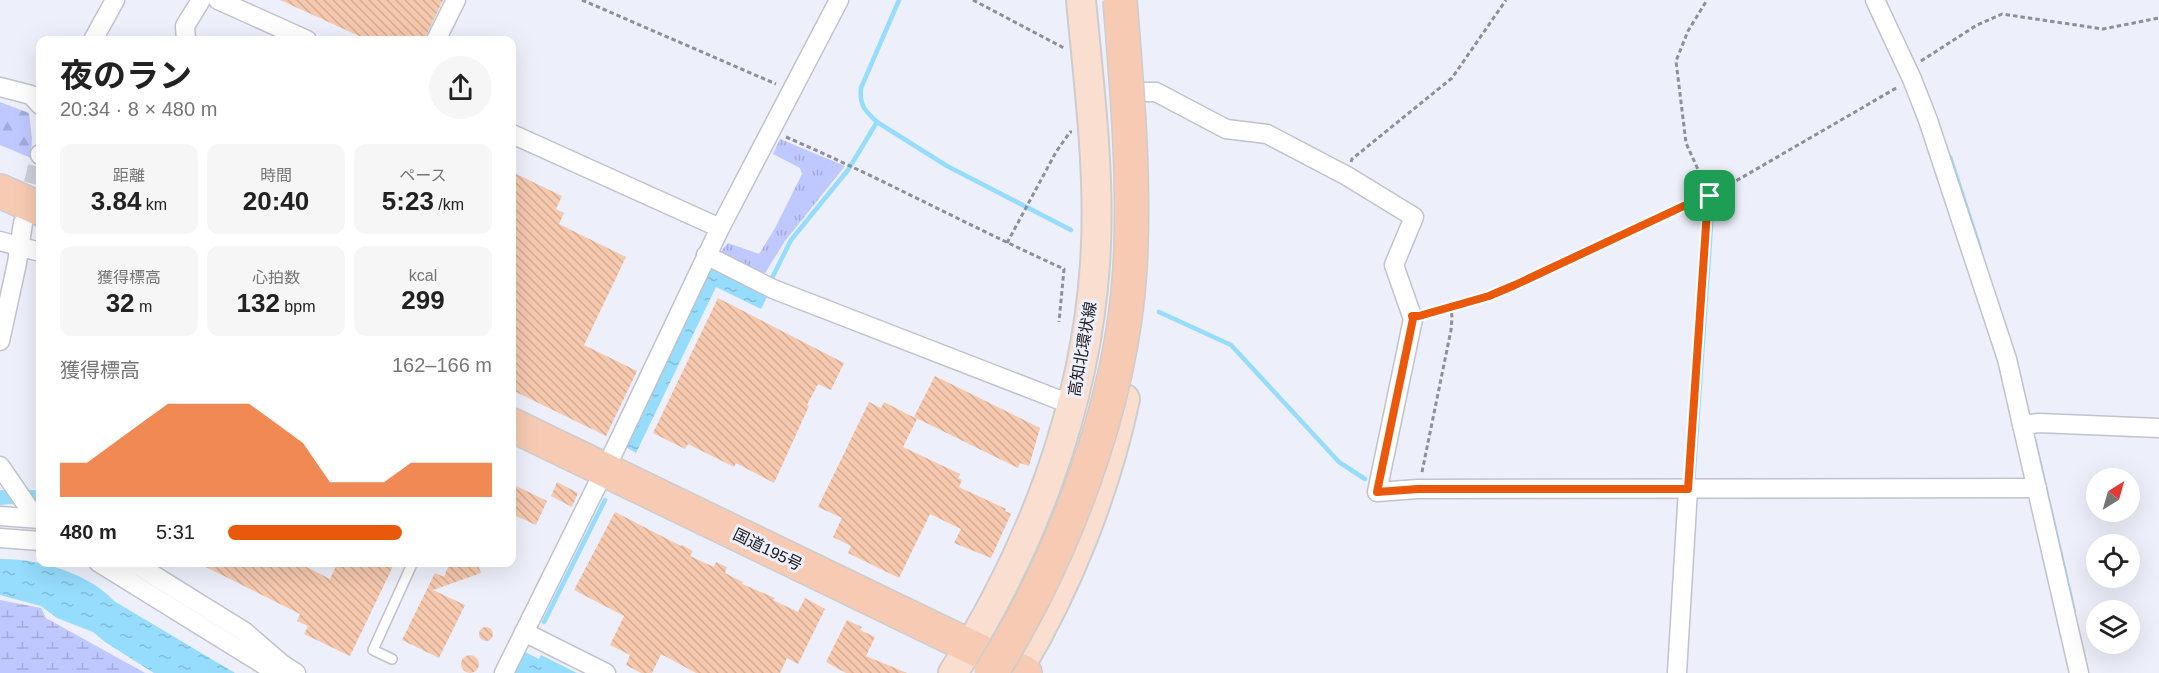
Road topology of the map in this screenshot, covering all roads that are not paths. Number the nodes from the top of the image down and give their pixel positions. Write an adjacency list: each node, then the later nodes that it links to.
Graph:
1 (115, 0): 10 (street)
2 (201, 0): 11 (street)
3 (218, 0): 12 (street)
4 (456, 0): 13 (street)
5 (839, 0): 22 (street)
6 (1081, 0): 28 (main road, 高知北環状線)
7 (1120, 0): 47 (highway, bridge)
8 (1135, 0): 15 (main road)
9 (1875, 0): 29 (street)
10 (95, 36)
11 (186, 36)
12 (298, 36)
13 (438, 36)
14 (0, 87): 16 (street)
15 (1141, 92): 35 (street); 47 (main road)
16 (36, 101)
17 (516, 136): 22 (street)
18 (0, 169): 19 (highway)
19 (36, 184)
20 (0, 191): 21 (highway)
21 (32, 216): 24 (street)
22 (720, 228): 26 (street)
23 (0, 241): 24 (street)
24 (20, 245): 25 (street); 27 (street)
25 (36, 251)
26 (706, 255): 28 (street); 33 (street)
27 (0, 342)
28 (1073, 401): 45 (main road, 高知北環状線)
29 (2031, 424): 31 (street); 34 (street)
30 (516, 426): 33 (highway, 国道195号)
31 (2159, 428)
32 (0, 466): 36 (street)
33 (604, 470): 43 (street); 45 (highway, 国道195号)
34 (2037, 488): 35 (street); 51 (street)
35 (1688, 489): 50 (street)
36 (35, 515): 37 (street)
37 (0, 516)
38 (0, 538): 39 (street)
39 (36, 541)
40 (107, 567): 46 (street)
41 (140, 567): 46 (street)
42 (411, 567): 44 (lane)
43 (524, 632): 48 (street); 49 (street)
44 (392, 659)
45 (962, 660): 47 (highway, 国道195号)
46 (287, 672)
47 (1012, 672)
48 (504, 673)
49 (606, 673)
50 (1677, 673)
51 (2079, 673)

